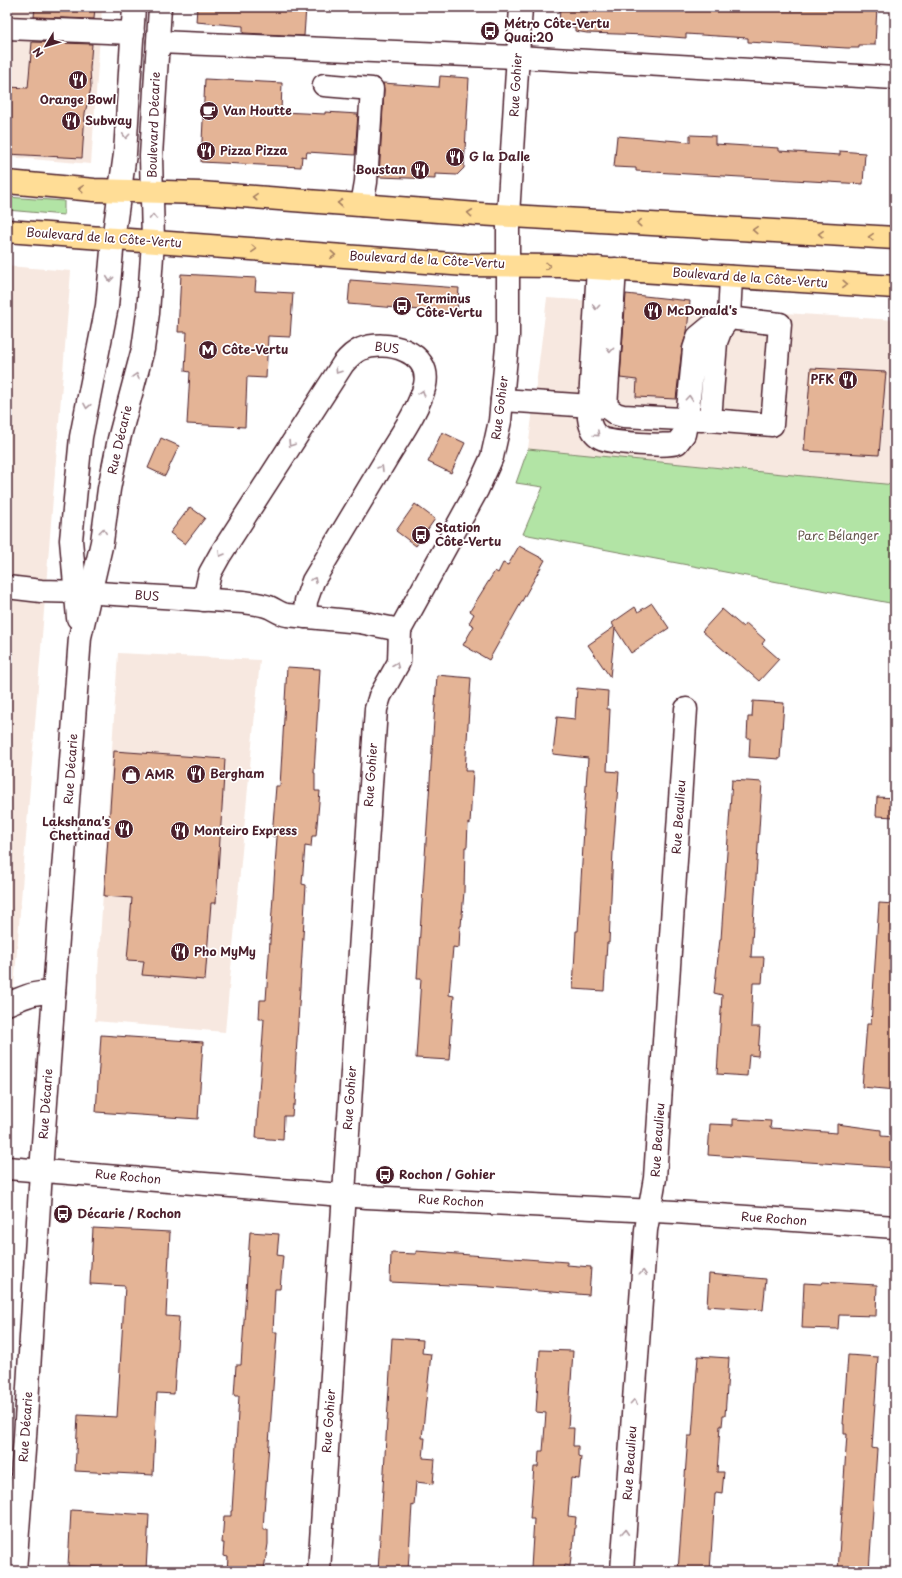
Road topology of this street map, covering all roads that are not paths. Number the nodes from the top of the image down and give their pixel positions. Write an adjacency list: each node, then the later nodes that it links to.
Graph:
1 (134, 7): 5 (street)
2 (160, 7): 6 (street, Boulevard Décarie)
3 (521, 7): 7 (street, Rue Gohier)
4 (7, 28): 5 (street)
5 (133, 33): 11 (street, one-way to 11)
6 (158, 42): 7 (street); 12 (street, Boulevard Décarie)
7 (517, 56): 8 (street); 14 (street, Rue Gohier)
8 (895, 78)
9 (324, 85): 13 (street)
10 (7, 182): 11 (main road, one-way to 10)
11 (120, 191): 12 (main road); 17 (street)
12 (152, 192): 13 (main road, one-way to 12); 18 (street, Boulevard Décarie, one-way to 12)
13 (362, 205): 14 (main road, one-way to 13)
14 (508, 215): 16 (main road, one-way to 14); 19 (street, Rue Gohier)
15 (7, 231): 17 (main road, Boulevard de la Côte-Vertu)
16 (895, 238)
17 (113, 240): 18 (main road, Boulevard de la Côte-Vertu); 29 (street, Rue Décarie, one-way to 29)
18 (153, 242): 19 (main road, Boulevard de la Côte-Vertu, one-way to 19); 29 (street, Rue Décarie, one-way to 18)
19 (509, 265): 20 (main road, Boulevard de la Côte-Vertu, one-way to 20); 24 (street, Rue Gohier)
20 (607, 269): 21 (main road, Boulevard de la Côte-Vertu); 25 (street, one-way to 25)
21 (731, 277): 22 (main road, Boulevard de la Côte-Vertu, one-way to 22); 23 (street)
22 (895, 287)
23 (729, 318): 26 (street, one-way to 23); 27 (street); 27 (street)
24 (502, 400): 25 (street); 32 (street, Rue Gohier)
25 (598, 406): 26 (street)
26 (687, 419): 27 (street)
27 (710, 420)
28 (7, 587): 29 (street, BUS)
29 (82, 592): 30 (street, BUS); 34 (street, Rue Décarie)
30 (204, 600): 31 (street, BUS); 31 (street, BUS, one-way to 30)
31 (304, 617): 32 (street, BUS)
32 (400, 630): 38 (street, Rue Gohier, one-way to 32)
33 (686, 709): 39 (street, Rue Beaulieu)
34 (54, 993): 35 (street); 37 (street, Rue Décarie)
35 (7, 1004)
36 (7, 1168): 37 (street, Rue Rochon)
37 (41, 1171): 38 (street, Rue Rochon); 41 (street, Rue Décarie)
38 (344, 1195): 39 (street, Rue Rochon); 42 (street, Rue Gohier)
39 (649, 1211): 40 (street, Rue Rochon); 43 (street, Rue Beaulieu, one-way to 39)
40 (895, 1227)
41 (15, 1571)
42 (319, 1571)
43 (622, 1571)

